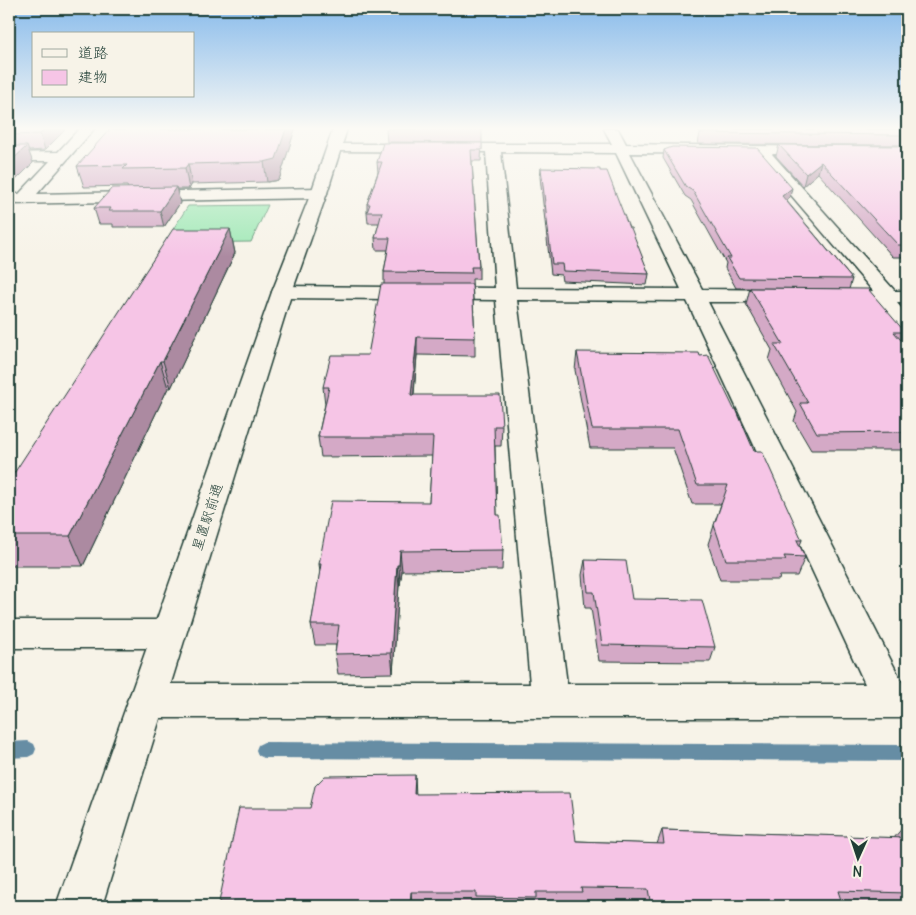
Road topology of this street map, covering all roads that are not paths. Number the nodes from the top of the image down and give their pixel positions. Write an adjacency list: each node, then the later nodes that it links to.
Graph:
1 (46, 172): 7 (street)
2 (326, 172): 6 (street, 星置駅前通)
3 (495, 172): 9 (street)
4 (632, 172): 10 (street)
5 (779, 172): 11 (street)
6 (319, 193): 7 (street); 8 (street, 星置駅前通)
7 (16, 199)
8 (282, 292): 9 (street); 14 (street, 星置駅前通)
9 (506, 294): 10 (street); 16 (street)
10 (695, 296): 11 (street); 17 (street)
11 (892, 297): 12 (street)
12 (907, 328)
13 (9, 634): 14 (street)
14 (168, 634): 15 (street, 星置駅前通)
15 (146, 701): 16 (street); 18 (street, 星置駅前通)
16 (550, 701): 17 (street)
17 (899, 701)
18 (79, 906)

